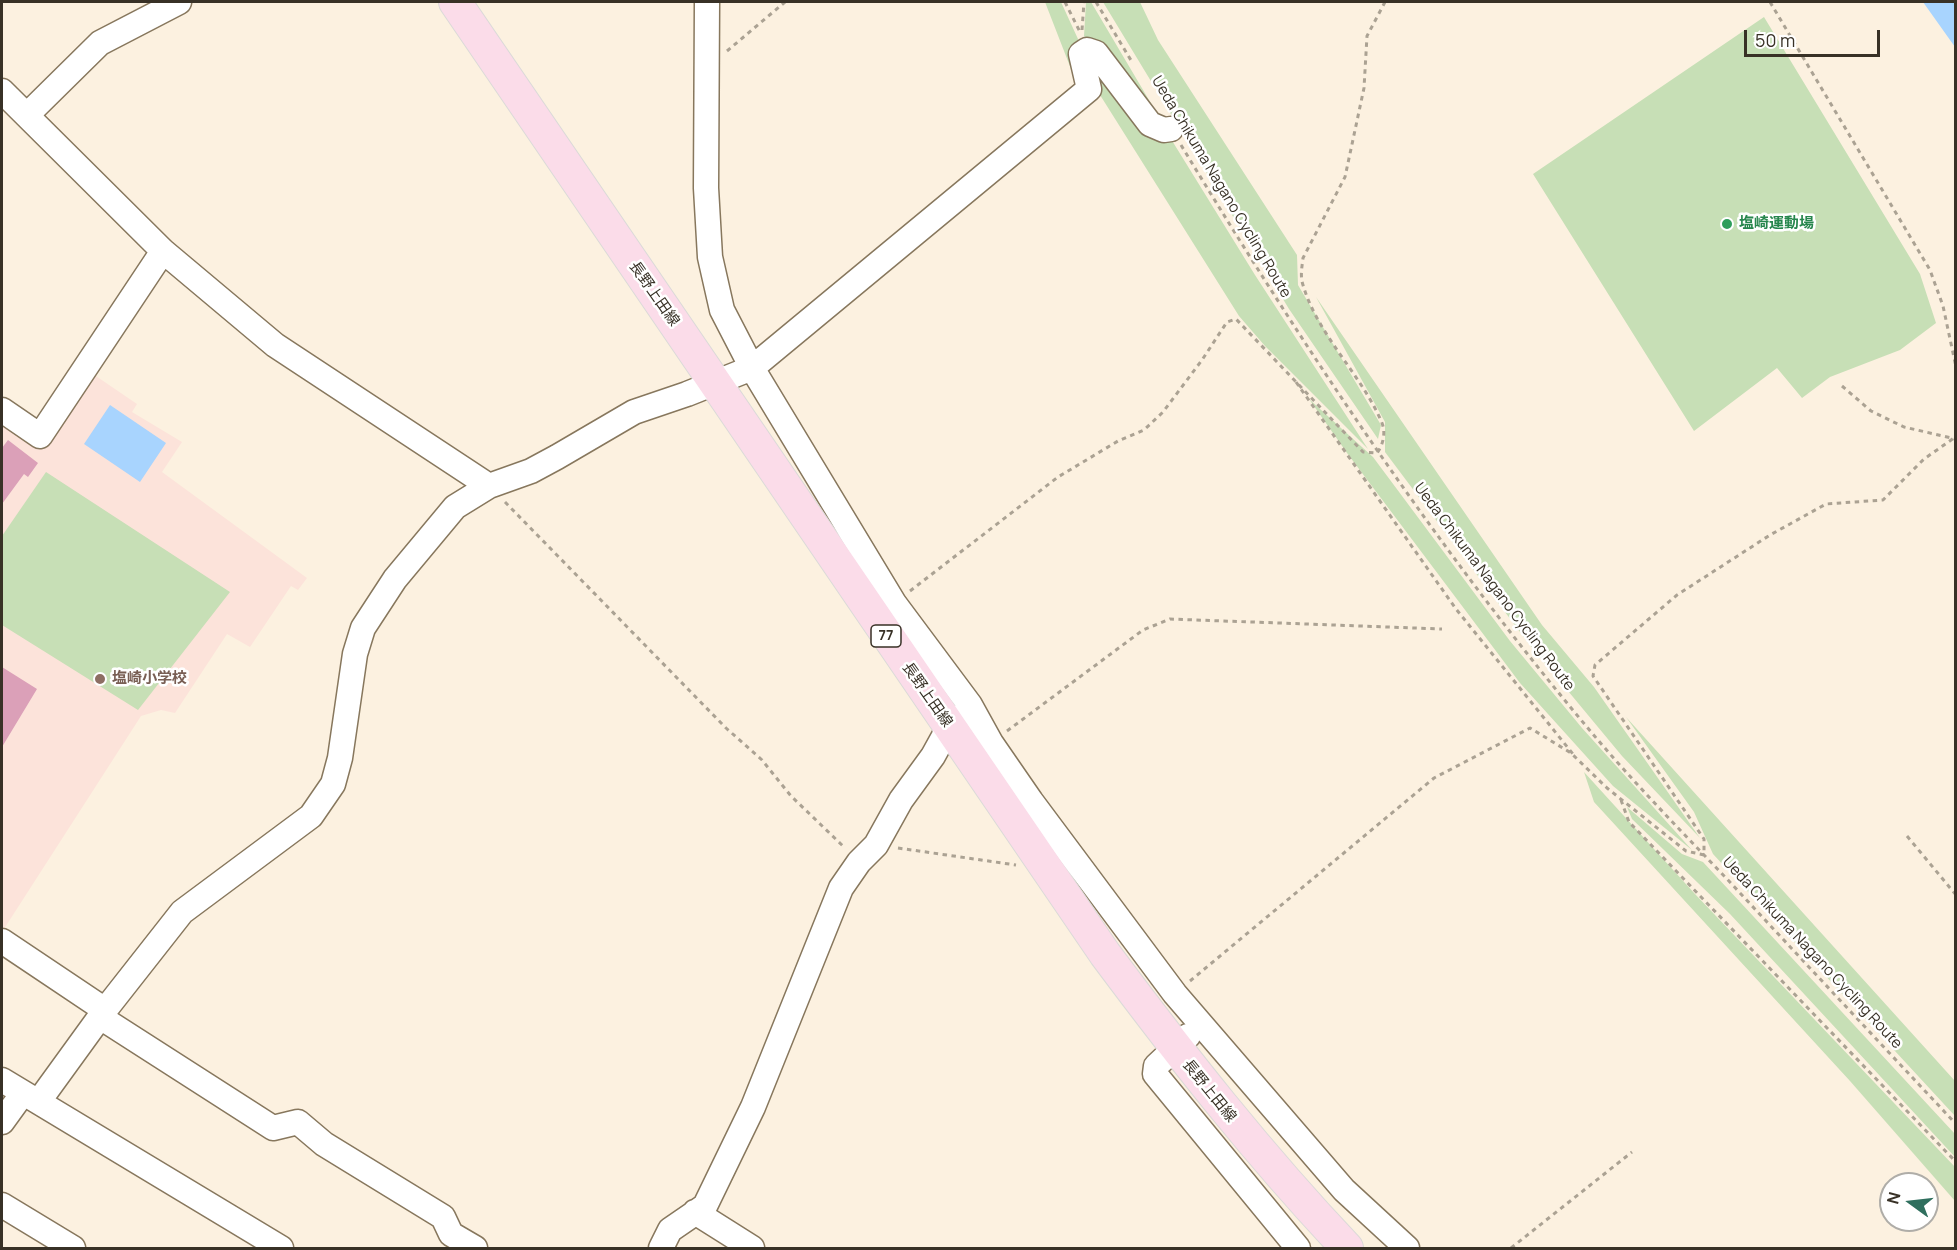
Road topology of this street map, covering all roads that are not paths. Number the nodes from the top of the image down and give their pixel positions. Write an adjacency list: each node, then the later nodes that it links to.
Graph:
1 (179, 2): 5 (street)
2 (455, 2): 9 (main road, 長野上田線 / 77)
3 (707, 2): 8 (street)
4 (2, 91): 5 (street)
5 (27, 115): 7 (street)
6 (1171, 129): 8 (street)
7 (163, 251): 10 (street); 11 (street)
8 (752, 368): 9 (street); 12 (street)
9 (716, 383): 11 (street); 12 (main road, 長野上田線 / 77)
10 (2, 410)
11 (489, 486): 15 (street)
12 (959, 716): 13 (main road, 長野上田線 / 77); 13 (street); 22 (street)
13 (1059, 868): 16 (street); 17 (main road, 長野上田線 / 77)
14 (2, 941): 15 (street)
15 (103, 1014): 19 (street); 25 (street)
16 (1201, 1025): 17 (street); 30 (street)
17 (1175, 1048): 28 (street); 29 (main road, 長野上田線 / 77)
18 (2, 1080): 19 (street)
19 (31, 1097): 20 (street); 24 (street)
20 (2, 1122)
21 (2, 1205): 23 (street)
22 (695, 1212): 26 (street); 27 (street)
23 (73, 1248)
24 (280, 1248)
25 (475, 1248)
26 (661, 1248)
27 (752, 1248)
28 (1298, 1248)
29 (1347, 1248)
30 (1407, 1248)

